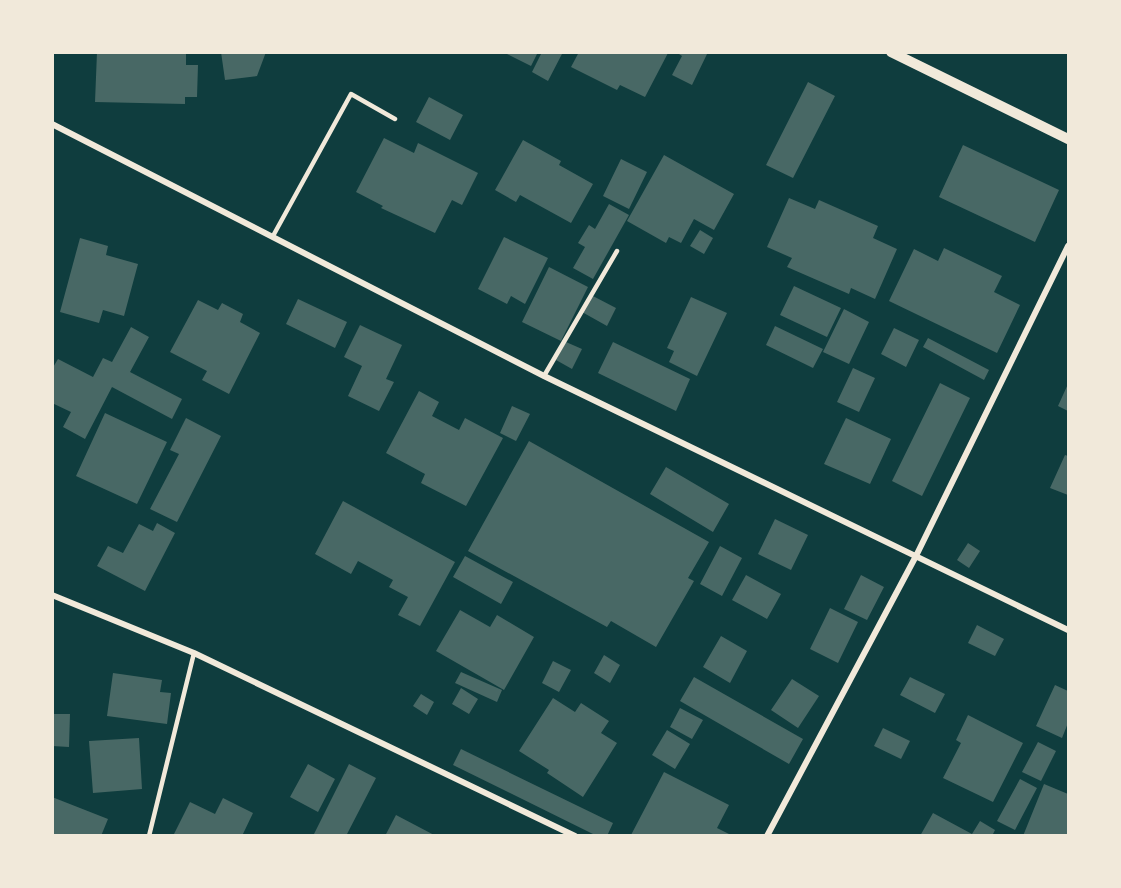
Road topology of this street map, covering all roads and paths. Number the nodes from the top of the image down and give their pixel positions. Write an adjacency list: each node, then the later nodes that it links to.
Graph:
1 (891, 52): 4 (street)
2 (395, 119): 5 (lane)
3 (52, 124): 5 (street)
4 (1068, 139)
5 (273, 236): 8 (street)
6 (1068, 246): 9 (street)
7 (616, 251): 8 (lane)
8 (544, 376): 9 (street)
9 (916, 556): 11 (street); 15 (street)
10 (52, 595): 12 (street)
11 (1068, 630)
12 (194, 653): 13 (lane); 14 (street)
13 (149, 836)
14 (575, 836)
15 (767, 836)

